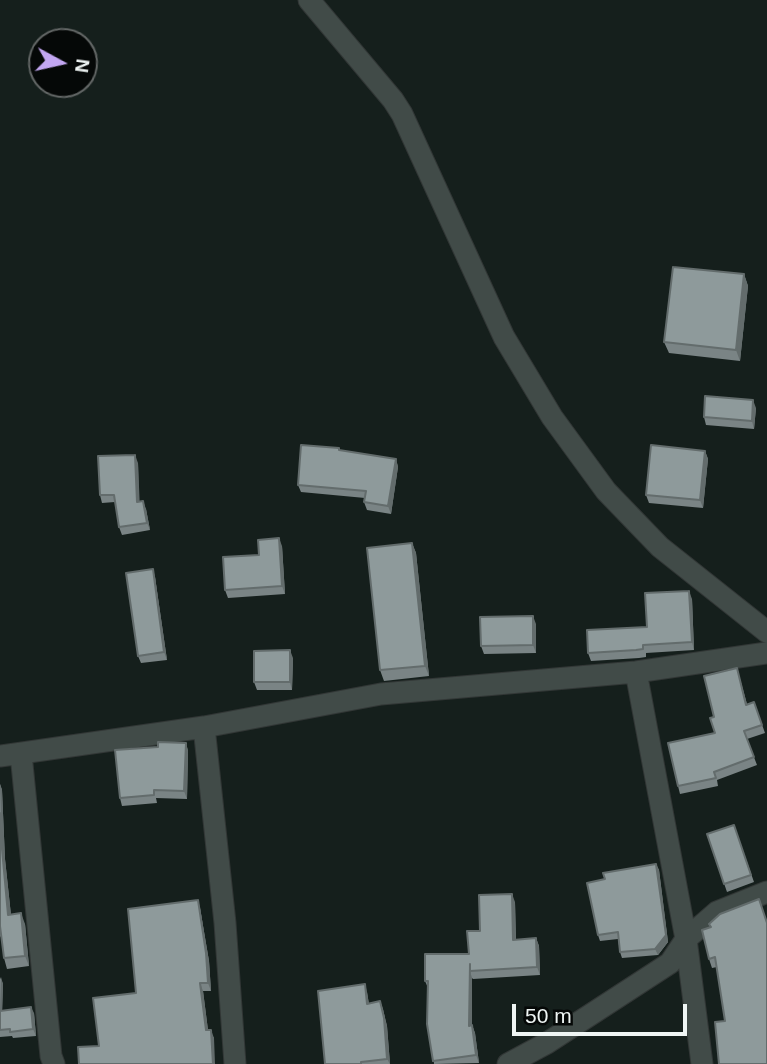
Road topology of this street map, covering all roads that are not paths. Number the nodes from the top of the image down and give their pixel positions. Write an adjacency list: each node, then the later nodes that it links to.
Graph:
1 (309, 0): 2 (street)
2 (767, 632)
3 (767, 653): 4 (street)
4 (636, 671): 5 (street); 8 (street)
5 (204, 727): 6 (street); 10 (street)
6 (11, 755): 9 (street)
7 (767, 892): 8 (street)
8 (686, 939): 11 (street); 12 (street)
9 (54, 1064)
10 (235, 1064)
11 (508, 1064)
12 (702, 1064)

